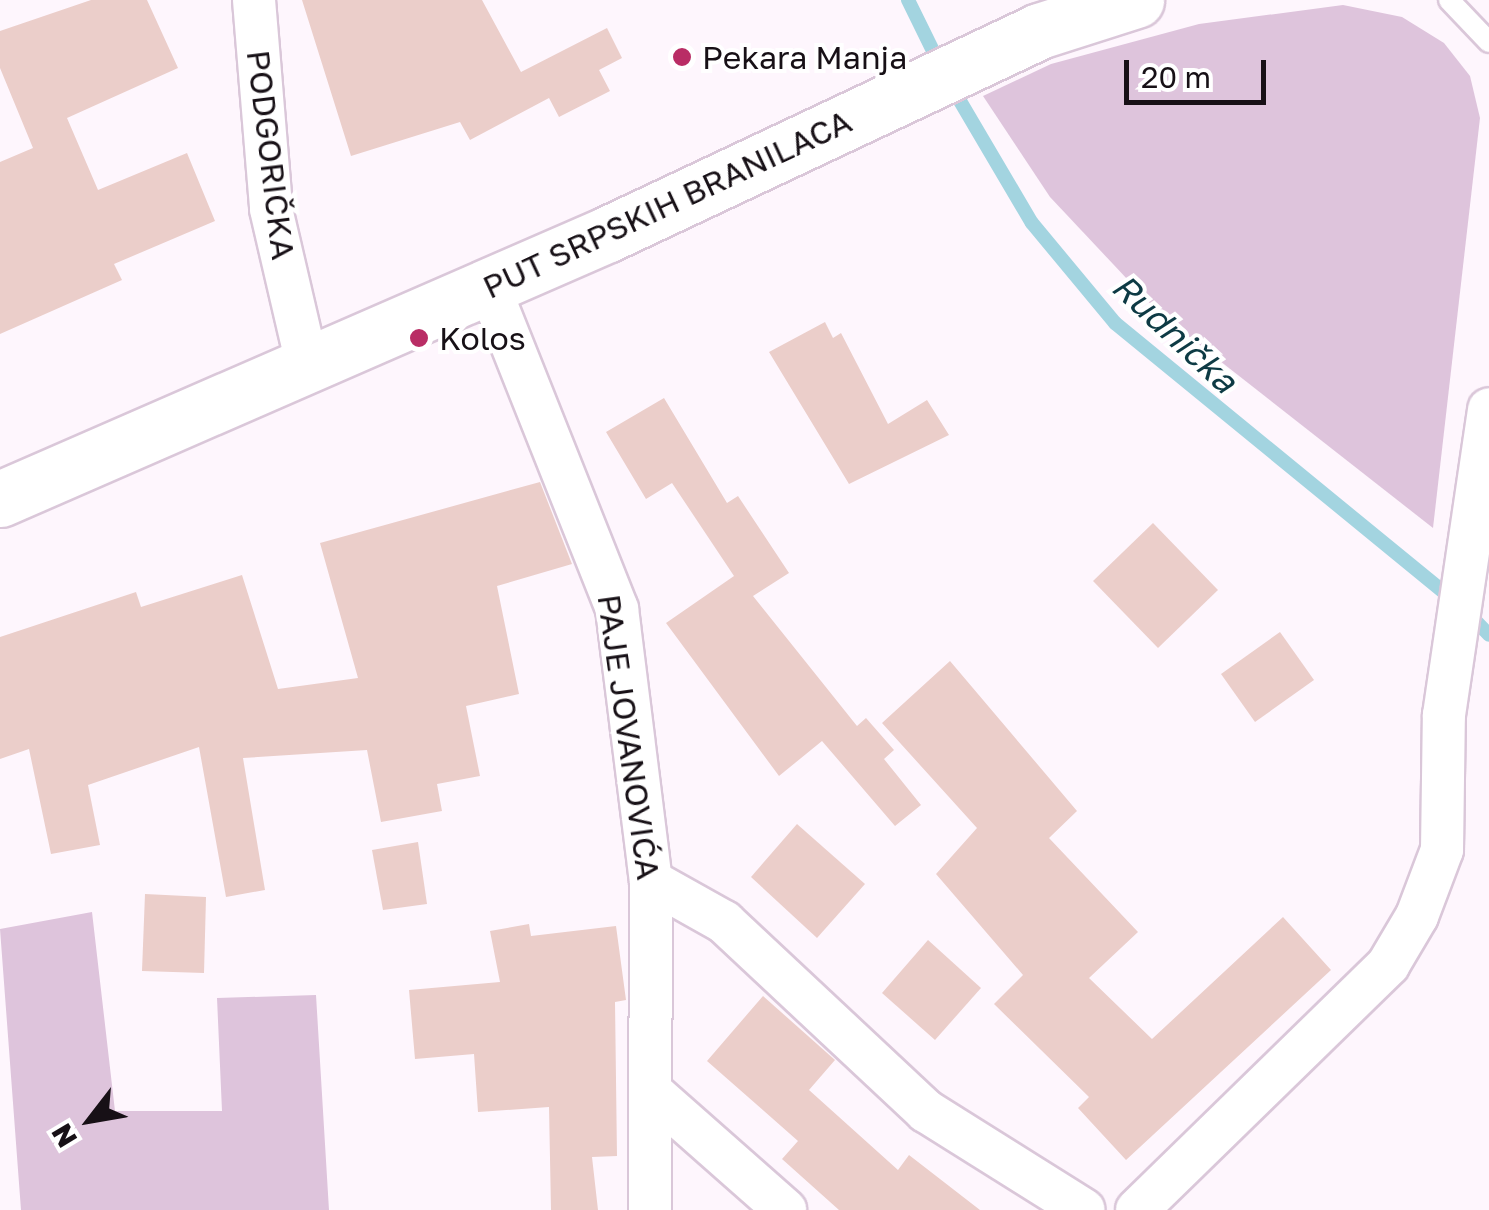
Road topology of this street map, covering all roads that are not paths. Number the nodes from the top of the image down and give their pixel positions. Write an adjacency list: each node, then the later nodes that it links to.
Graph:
1 (254, 0): 6 (street, PODGORIČKA)
2 (1136, 0): 5 (main road, PUT SRPSKIH BRANILACA)
3 (1449, 0): 4 (lane)
4 (1489, 42)
5 (490, 287): 6 (main road, PUT SRPSKIH BRANILACA); 9 (street, PAJE JOVANOVIĆA)
6 (308, 368): 8 (main road, PUT SRPSKIH BRANILACA)
7 (1489, 409): 14 (street)
8 (0, 499)
9 (651, 881): 10 (street, PAJE JOVANOVIĆA); 13 (street)
10 (656, 1096): 11 (street, PAJE JOVANOVIĆA); 12 (street)
11 (650, 1210)
12 (785, 1210)
13 (1084, 1210)
14 (1137, 1210)

